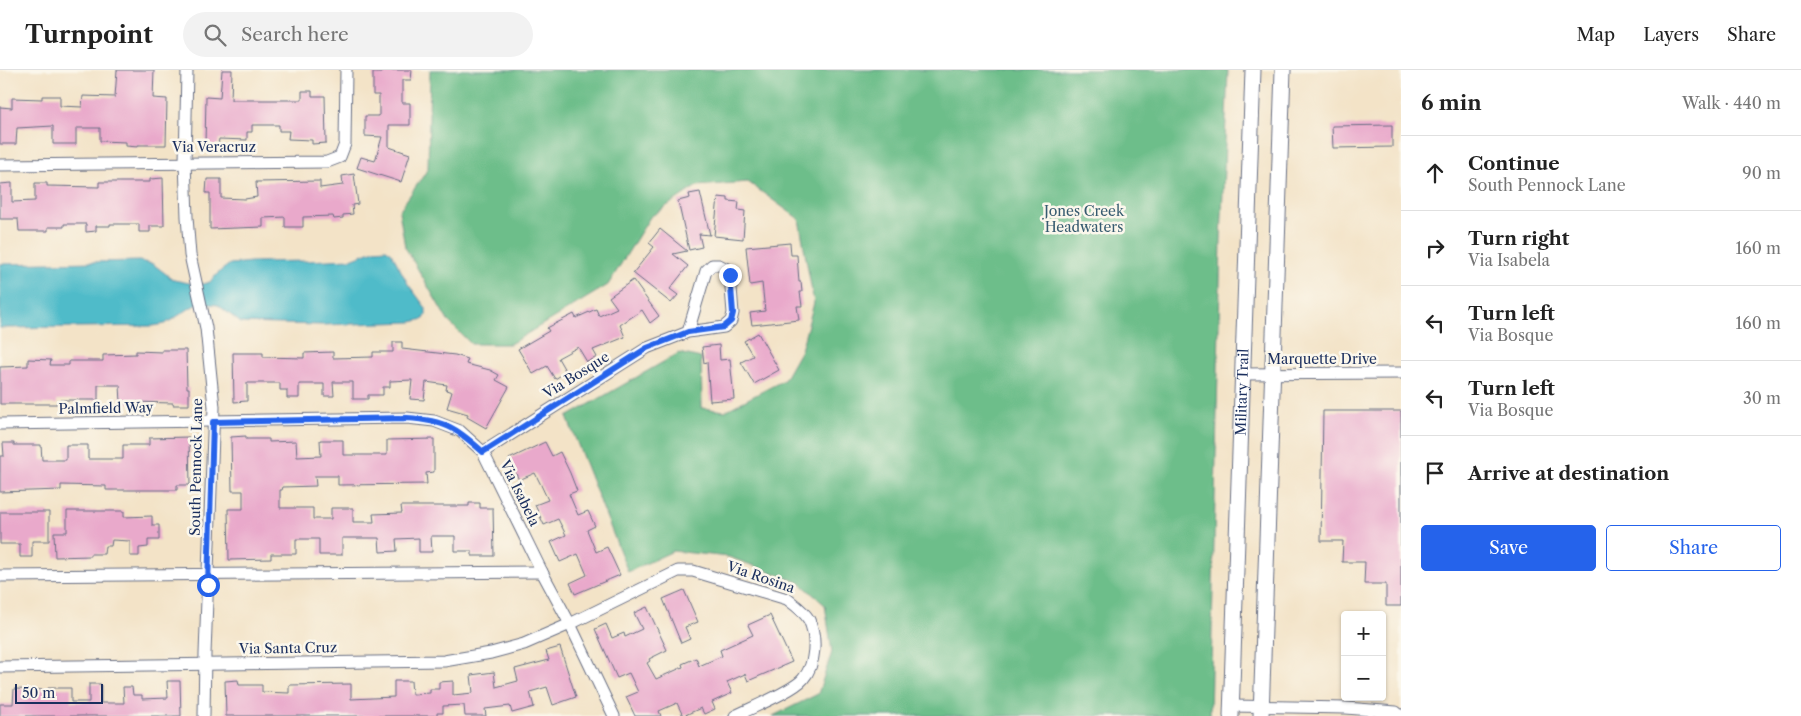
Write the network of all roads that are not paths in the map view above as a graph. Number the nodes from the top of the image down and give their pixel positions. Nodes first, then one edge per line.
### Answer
1 (188, 70) edge
2 (346, 70) edge
3 (1253, 70) edge
4 (1283, 70) edge
5 (185, 162) junction
6 (0, 165) edge
7 (688, 332) junction
8 (1401, 373) edge
9 (1243, 374) junction
10 (1273, 374) junction
11 (213, 422) junction
12 (0, 424) edge
13 (483, 452) junction
14 (542, 572) junction
15 (0, 576) edge
16 (209, 576) junction
17 (570, 624) junction
18 (206, 664) junction
19 (0, 668) edge
20 (1231, 711) edge
21 (1261, 711) edge
22 (204, 716) edge
23 (614, 716) edge
24 (735, 716) edge
25 (1401, 716) edge

1 - 5 street, South Pennock Lane
2 - 5 street, Via Veracruz
3 - 9 main road, Military Trail
4 - 10 main road
5 - 6 street, Via Veracruz
5 - 11 street, South Pennock Lane
7 - 7 street, Via Bosque
7 - 13 street, Via Bosque
8 - 10 street, Marquette Drive
9 - 10 street, Marquette Drive
9 - 20 main road, Military Trail
10 - 21 main road
11 - 12 street, Palmfield Way
11 - 13 street, Via Isabela
11 - 16 street, South Pennock Lane
13 - 14 street, Via Isabela
14 - 16 street
14 - 17 street, Via Isabela
15 - 16 street
16 - 18 street, South Pennock Lane
17 - 18 street, Via Santa Cruz
17 - 23 street, Via Isabela
17 - 24 street, Via Rosina
18 - 19 street, Via Santa Cruz
18 - 22 street, South Pennock Lane
20 - 21 street
21 - 25 street

